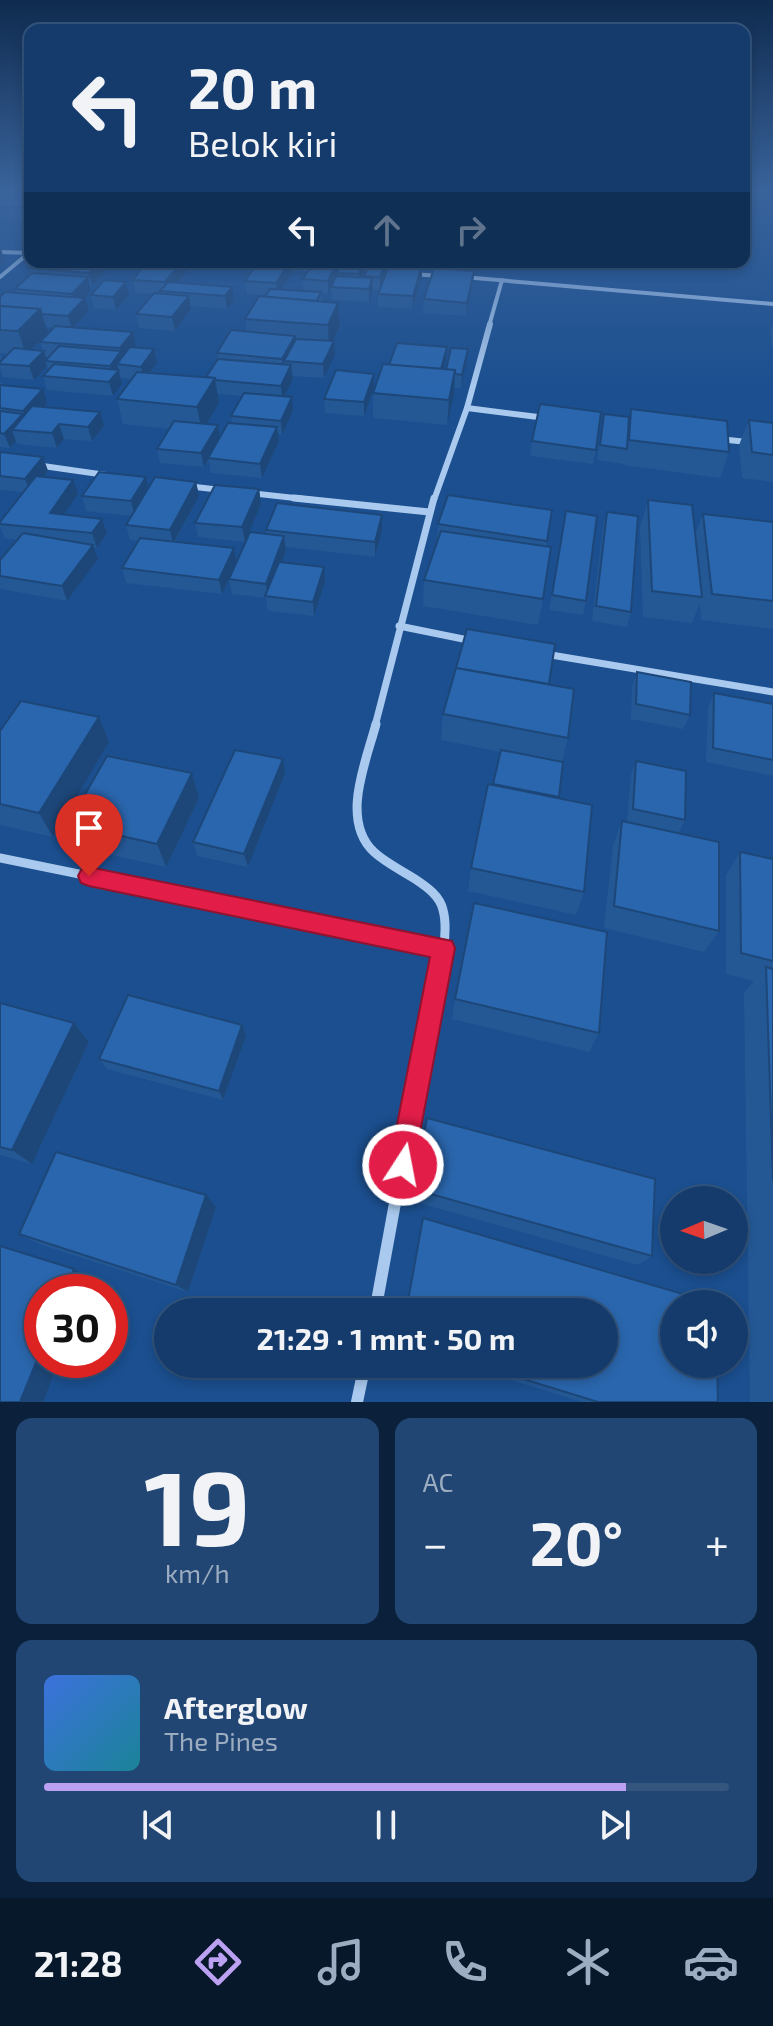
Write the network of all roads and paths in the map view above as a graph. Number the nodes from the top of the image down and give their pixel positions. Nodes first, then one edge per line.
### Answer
1 (24, 257) edge
2 (288, 268) edge
3 (320, 270) edge
4 (409, 274) edge
5 (0, 277) edge
6 (502, 280) junction
7 (773, 304) edge
8 (467, 408) junction
9 (559, 419) edge
10 (712, 438) edge
11 (758, 444) edge
12 (34, 465) edge
13 (110, 476) edge
14 (183, 486) edge
15 (226, 491) edge
16 (239, 492) edge
17 (429, 512) junction
18 (399, 626) junction
19 (486, 643) edge
20 (529, 652) edge
21 (773, 692) edge
22 (0, 858) edge
23 (443, 948) junction
24 (378, 1298) edge
25 (362, 1378) edge
26 (357, 1402) edge

1 - 5 street
2 - 3 street
4 - 6 street
6 - 7 street
6 - 8 street
8 - 9 street
8 - 17 street
10 - 11 street
12 - 13 street
14 - 15 street
16 - 17 street
17 - 18 street
18 - 19 street
18 - 23 street
20 - 21 street
22 - 23 street
23 - 24 street
25 - 26 street

